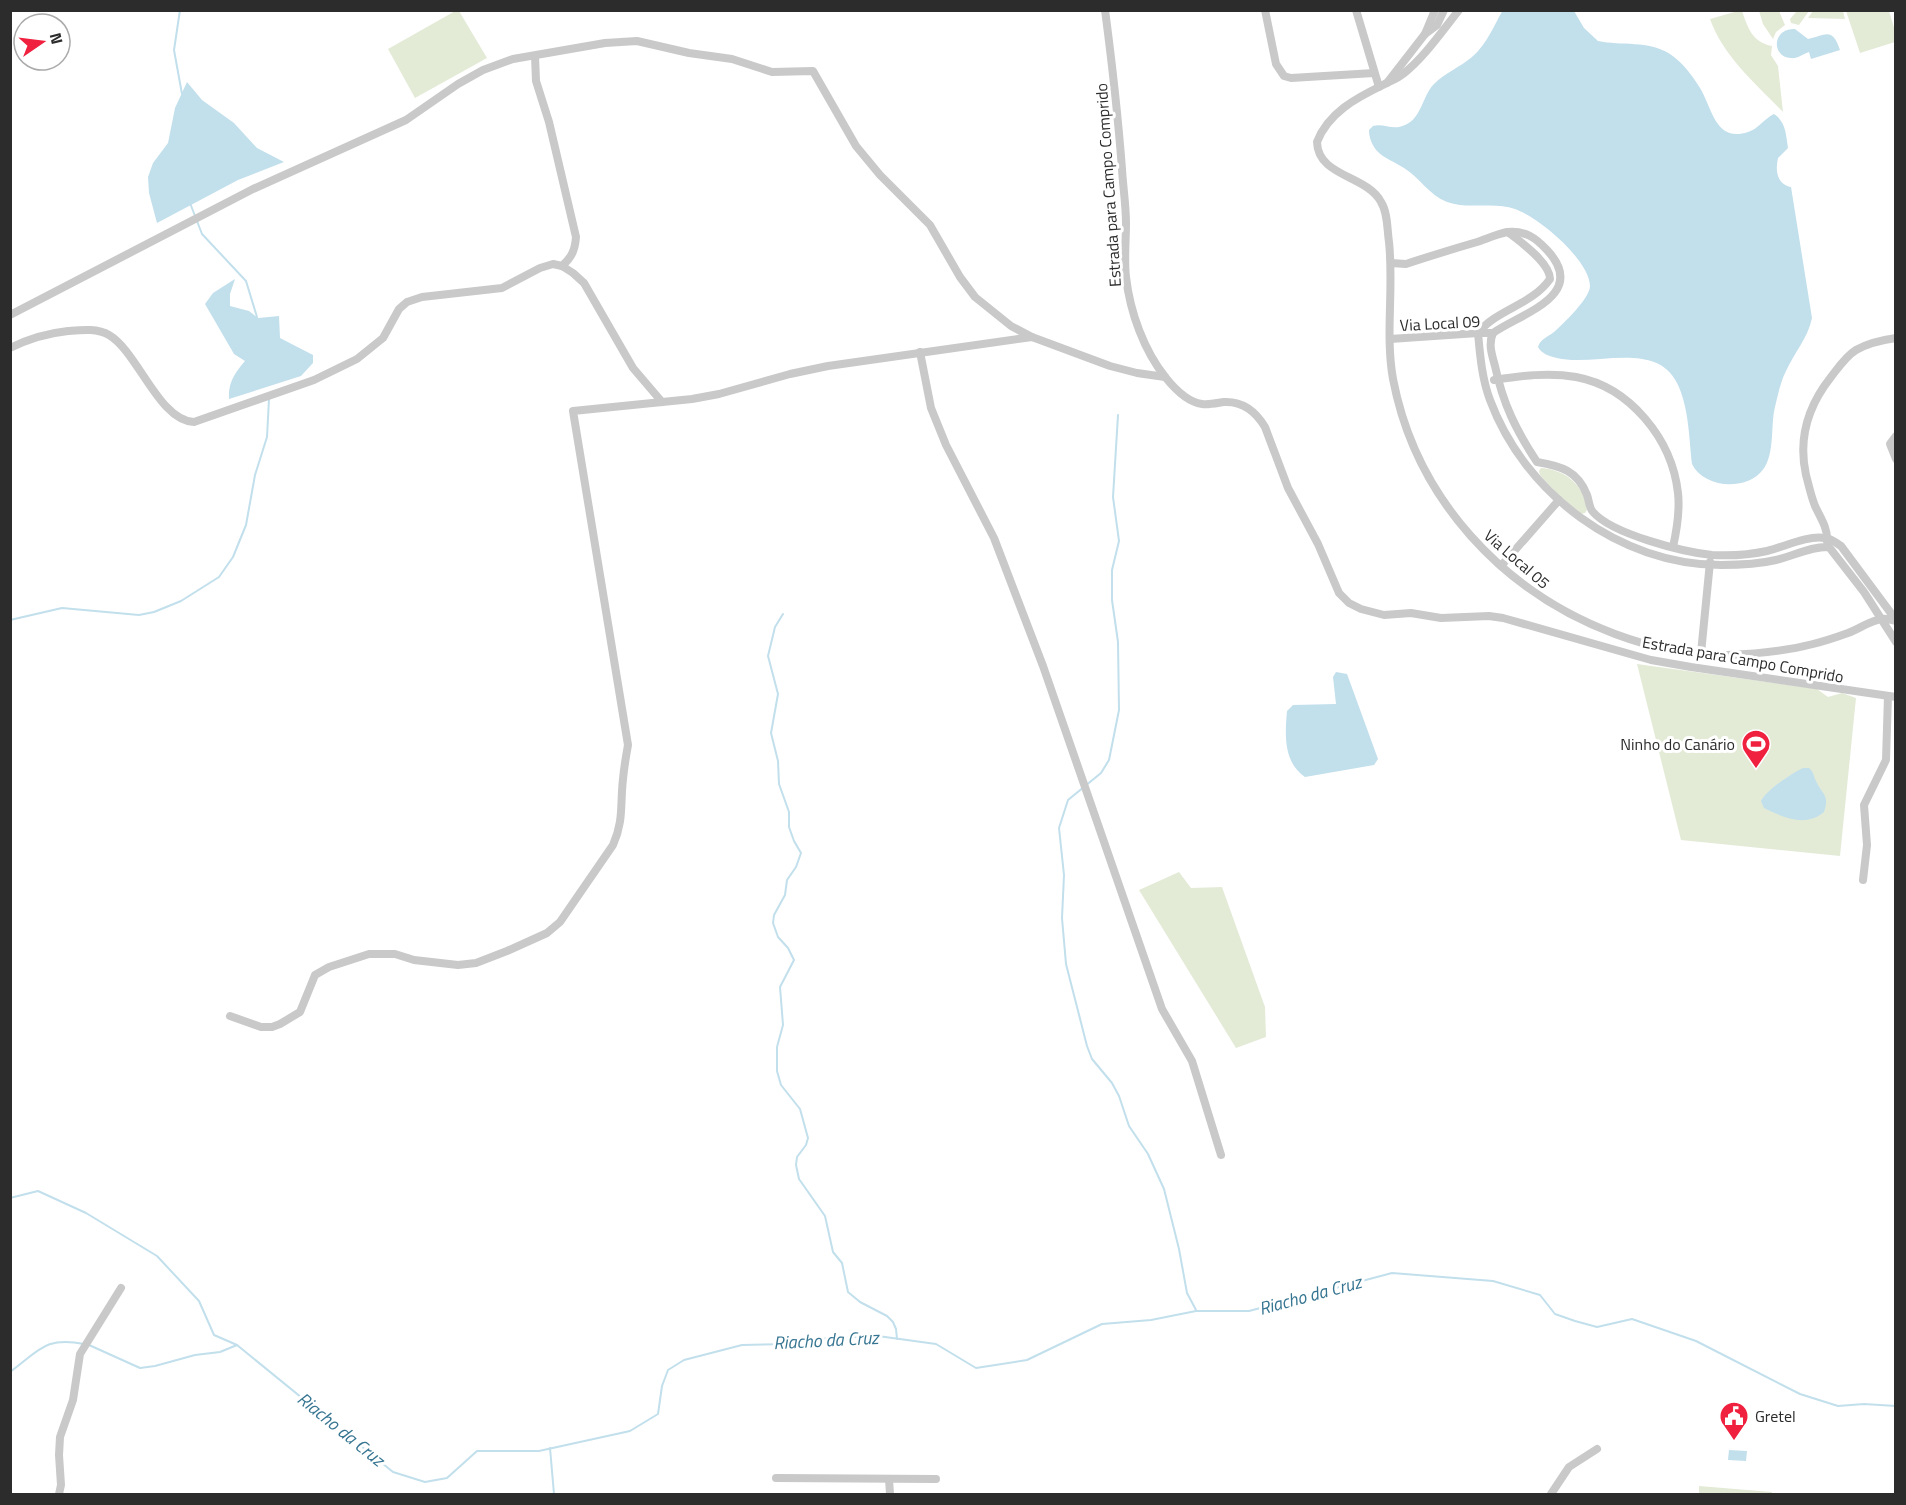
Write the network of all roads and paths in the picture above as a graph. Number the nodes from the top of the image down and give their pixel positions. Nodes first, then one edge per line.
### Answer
1 (1105, 10) edge
2 (1265, 10) edge
3 (1356, 10) edge
4 (1435, 10) edge
5 (1444, 10) edge
6 (1460, 10) edge
7 (1425, 34) junction
8 (535, 56) junction
9 (1374, 73) junction
10 (1383, 85) junction
11 (1508, 232) junction
12 (1391, 263) junction
13 (562, 266) junction
14 (1548, 283) junction
15 (1558, 289) junction
16 (10, 315) edge
17 (1478, 333) junction
18 (1493, 333) junction
19 (1032, 337) junction
20 (1896, 338) edge
21 (1390, 339) junction
22 (10, 348) edge
23 (920, 352) junction
24 (1165, 377) junction
25 (1498, 380) junction
26 (1486, 382) junction
27 (662, 402) junction
28 (1896, 436) edge
29 (1896, 459) edge
30 (1537, 462) junction
31 (1530, 468) junction
32 (1559, 500) junction
33 (1592, 511) junction
34 (1585, 521) junction
35 (1827, 542) junction
36 (1673, 547) junction
37 (1712, 555) junction
38 (1710, 565) junction
39 (1501, 566) junction
40 (1881, 618) junction
41 (1896, 620) edge
42 (1896, 642) edge
43 (1701, 653) junction
44 (1892, 697) edge
45 (1863, 880) dead end
46 (230, 1016) dead end
47 (1221, 1155) dead end
48 (121, 1288) dead end
49 (1596, 1449) dead end
50 (776, 1478) dead end
51 (889, 1479) junction
52 (936, 1479) dead end
53 (59, 1494) edge
54 (890, 1494) edge
55 (1551, 1494) edge

1 - 24 street, Estrada para Campo Comprido
2 - 9 street
3 - 9 street
4 - 7 street
5 - 7 street
6 - 10 street
7 - 10 street
8 - 13 street
8 - 16 street
8 - 19 street
9 - 10 street
10 - 12 street, Via Local 05
11 - 12 street
11 - 14 street
11 - 15 street
12 - 21 street, Via Local 05
13 - 22 street
13 - 27 street
14 - 15 street
14 - 17 street
15 - 18 street
17 - 18 street, Via Local 09
17 - 21 street, Via Local 09
17 - 26 street
18 - 25 street
19 - 23 street
19 - 24 street
20 - 35 street
21 - 39 street, Via Local 05
23 - 27 street
23 - 47 street
24 - 44 street, Estrada para Campo Comprido
25 - 26 street
25 - 30 street
25 - 36 street
26 - 31 street
27 - 46 street
28 - 29 street
30 - 31 street
30 - 33 street
31 - 32 street
32 - 34 street
32 - 39 street
33 - 34 street
33 - 36 street
34 - 38 street
35 - 37 street
35 - 38 street
35 - 40 street
35 - 41 street
36 - 37 street
37 - 38 street
38 - 43 street
39 - 43 street, Via Local 05
40 - 41 street
40 - 42 street
40 - 43 street, Via Local 05
44 - 45 street
48 - 53 street
49 - 55 street
50 - 51 street
51 - 52 street
51 - 54 street

